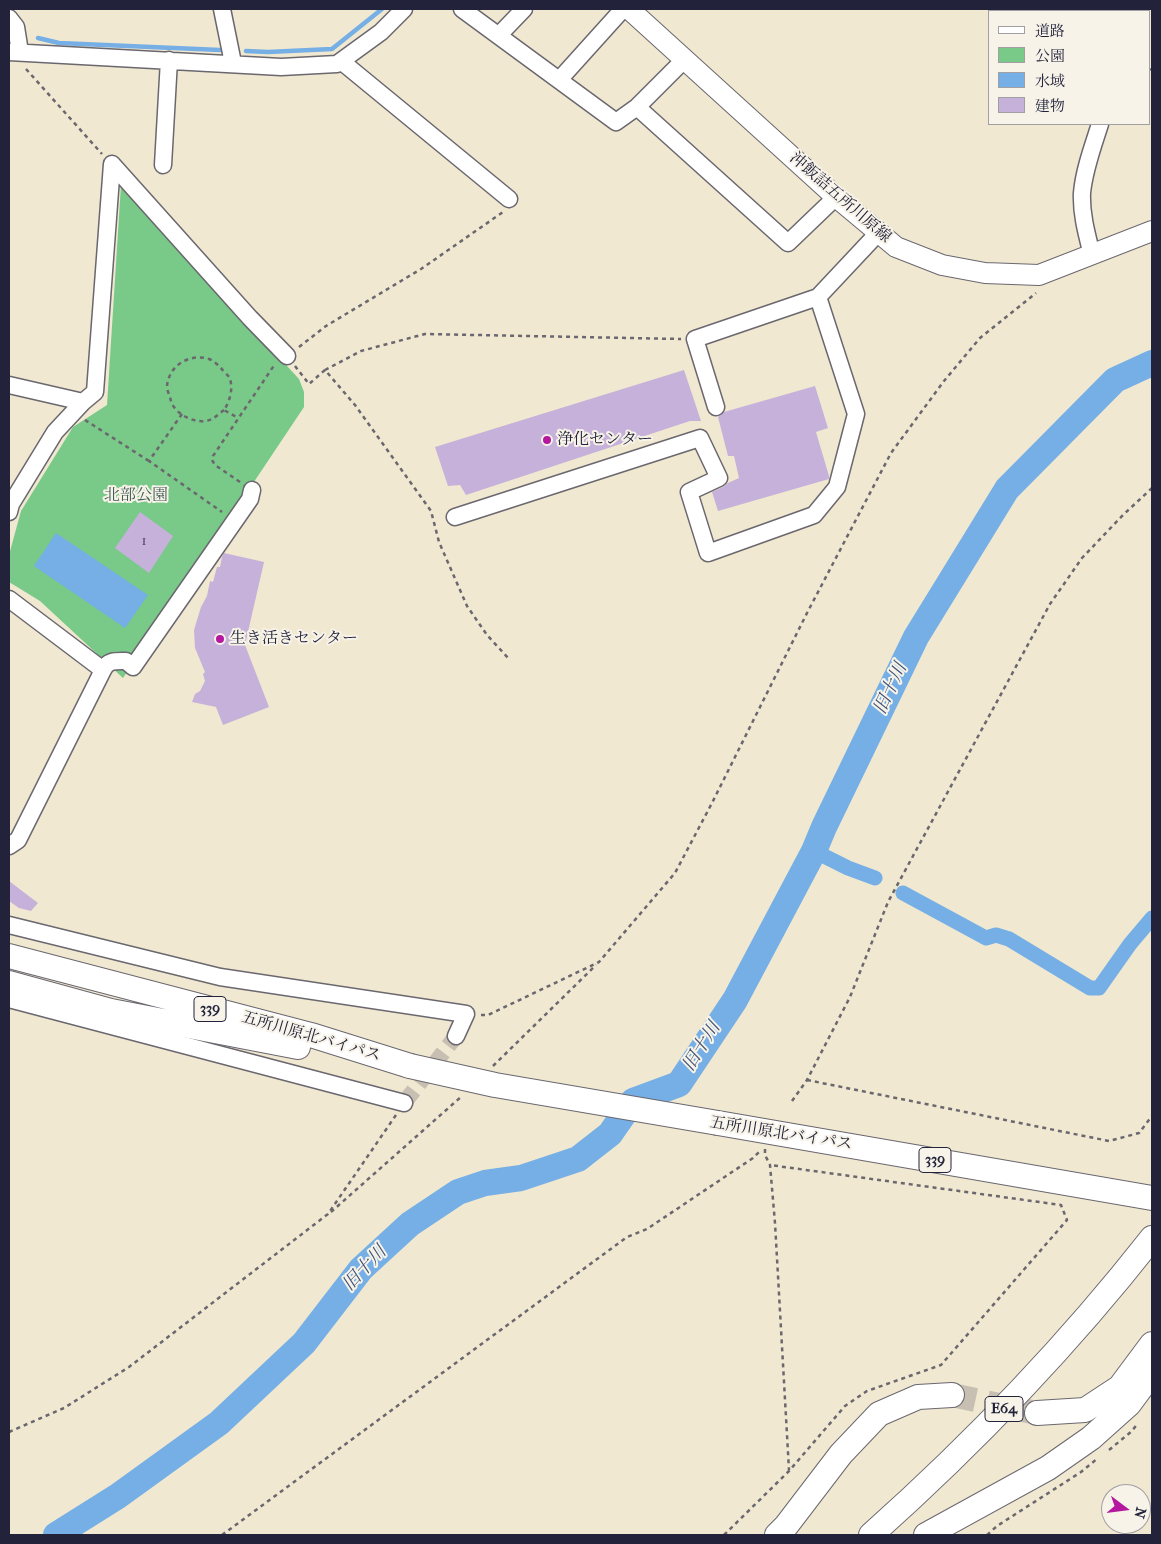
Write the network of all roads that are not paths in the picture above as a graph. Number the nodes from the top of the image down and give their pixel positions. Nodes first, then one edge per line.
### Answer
1 (222, 9) edge
2 (404, 9) edge
3 (462, 9) edge
4 (524, 9) edge
5 (623, 9) edge
6 (630, 9) edge
7 (9, 18) edge
8 (499, 35) junction
9 (15, 52) edge
10 (685, 59) junction
11 (169, 60) junction
12 (341, 62) junction
13 (233, 63) junction
14 (560, 80) junction
15 (637, 107) junction
16 (1100, 125) edge
17 (163, 165) dead end
18 (836, 198) junction
19 (509, 199) road end
20 (1152, 231) edge
21 (879, 232) junction
22 (1092, 255) junction
23 (818, 298) junction
24 (286, 355) road end
25 (9, 385) edge
26 (716, 407) dead end
27 (78, 408) junction
28 (252, 490) road end
29 (9, 512) edge
30 (455, 517) dead end
31 (9, 599) edge
32 (103, 670) junction
33 (9, 846) edge
34 (9, 925) edge
35 (9, 956) edge
36 (9, 983) edge
37 (9, 999) edge
38 (456, 1036) tunnel mouth
39 (410, 1066) junction
40 (404, 1103) road end
41 (1152, 1198) edge
42 (1152, 1238) edge
43 (1152, 1344) edge
44 (1152, 1373) edge
45 (952, 1395) tunnel mouth
46 (1037, 1413) tunnel mouth
47 (777, 1535) edge
48 (871, 1535) edge
49 (926, 1535) edge

1 - 13 street
2 - 12 street
3 - 8 street
4 - 8 street
5 - 14 street
6 - 10 main road, 沖飯詰五所川原線
7 - 9 street
8 - 14 street
9 - 11 street
10 - 15 street
10 - 18 main road, 沖飯詰五所川原線
11 - 13 street
11 - 17 street
12 - 13 street
12 - 19 street
14 - 15 street
15 - 18 street
16 - 22 street
18 - 21 main road, 沖飯詰五所川原線
20 - 22 main road, 沖飯詰五所川原線
21 - 22 main road, 沖飯詰五所川原線
21 - 23 street
23 - 26 street
23 - 30 street
24 - 27 street
25 - 27 street
27 - 29 street
28 - 32 street
31 - 32 street
32 - 33 street
34 - 38 street
35 - 39 highway, 五所川原北バイパス / 339
36 - 39 highway, 五所川原北バイパス / 339
37 - 40 street
39 - 41 highway, 五所川原北バイパス / 339, bridge
42 - 48 highway, E64
43 - 46 highway
44 - 49 highway
45 - 47 highway

